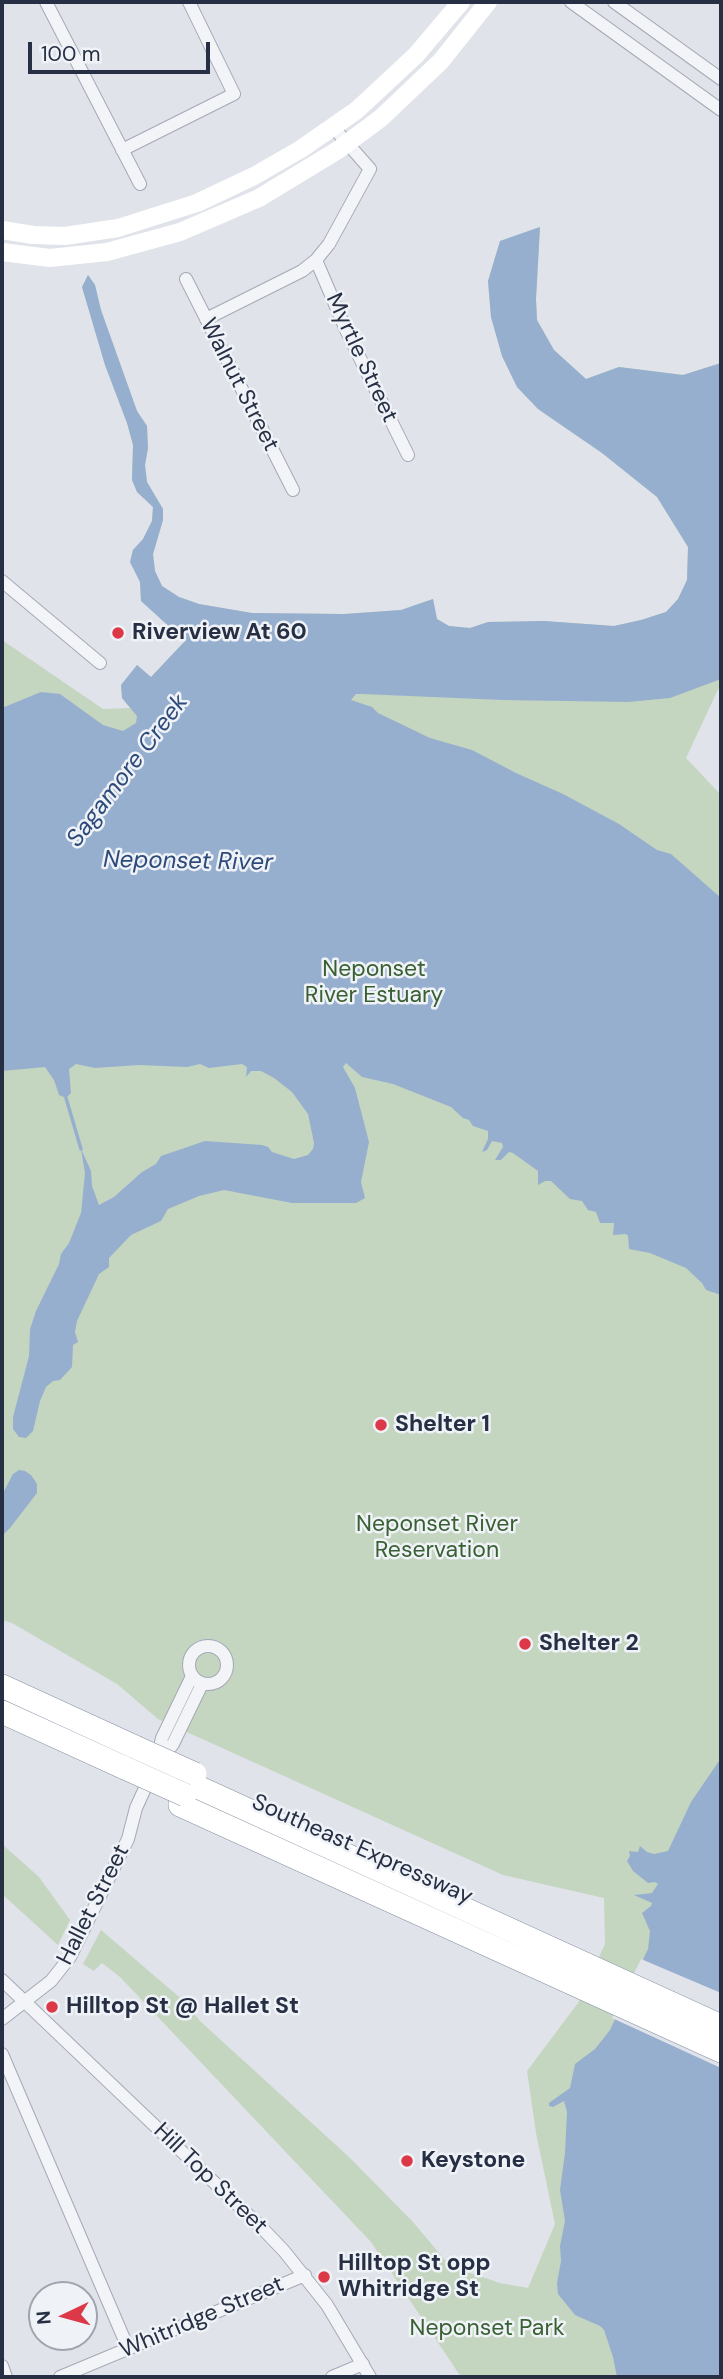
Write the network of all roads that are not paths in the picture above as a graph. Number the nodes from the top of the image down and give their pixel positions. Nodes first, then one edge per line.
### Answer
1 (46, 2) edge
2 (189, 2) edge
3 (461, 2) edge
4 (488, 2) edge
5 (572, 2) edge
6 (614, 2) edge
7 (721, 79) edge
8 (721, 110) edge
9 (333, 127) junction
10 (348, 143) junction
11 (122, 150) junction
12 (140, 184) dead end
13 (2, 230) edge
14 (2, 252) edge
15 (316, 260) junction
16 (186, 279) dead end
17 (206, 319) junction
18 (408, 455) dead end
19 (293, 490) dead end
20 (2, 581) edge
21 (100, 663) dead end
22 (197, 1680) dead end
23 (2, 1686) edge
24 (2, 1698) edge
25 (2, 1712) edge
26 (2, 1724) edge
27 (128, 1762) junction
28 (188, 1790) junction
29 (591, 1973) junction
30 (2, 1980) edge
31 (24, 2003) junction
32 (721, 2014) edge
33 (2, 2019) edge
34 (721, 2025) edge
35 (721, 2039) edge
36 (721, 2051) edge
37 (2, 2054) edge
38 (305, 2275) junction
39 (128, 2348) junction
40 (363, 2364) junction
41 (2, 2366) edge
42 (6, 2377) edge
43 (60, 2377) edge
44 (332, 2377) edge
45 (370, 2377) edge

1 - 11 street
2 - 11 street
3 - 9 main road
4 - 10 main road
5 - 8 street
6 - 7 street
9 - 10 street
9 - 13 main road
10 - 14 main road
10 - 15 street
11 - 12 street
15 - 17 street
15 - 18 street, Myrtle Street
16 - 17 street, Walnut Street
17 - 19 street, Walnut Street
20 - 21 street
22 - 31 street, Hallet Street
23 - 27 highway, Southeast Expressway
24 - 27 highway
25 - 27 highway
26 - 27 highway, Southeast Expressway
27 - 28 highway, Southeast Expressway, bridge
27 - 28 highway, Southeast Expressway
28 - 29 highway, Southeast Expressway
28 - 29 highway, Southeast Expressway
29 - 32 highway, Southeast Expressway
29 - 34 highway
29 - 35 highway
29 - 36 highway, Southeast Expressway
30 - 31 street
31 - 33 street, Hallet Street
31 - 38 street, Hill Top Street
37 - 39 street
38 - 39 street, Whitridge Street
38 - 40 street, Hill Top Street
39 - 43 street, Whitridge Street
40 - 44 street
40 - 45 street, Hill Top Street
41 - 42 street

